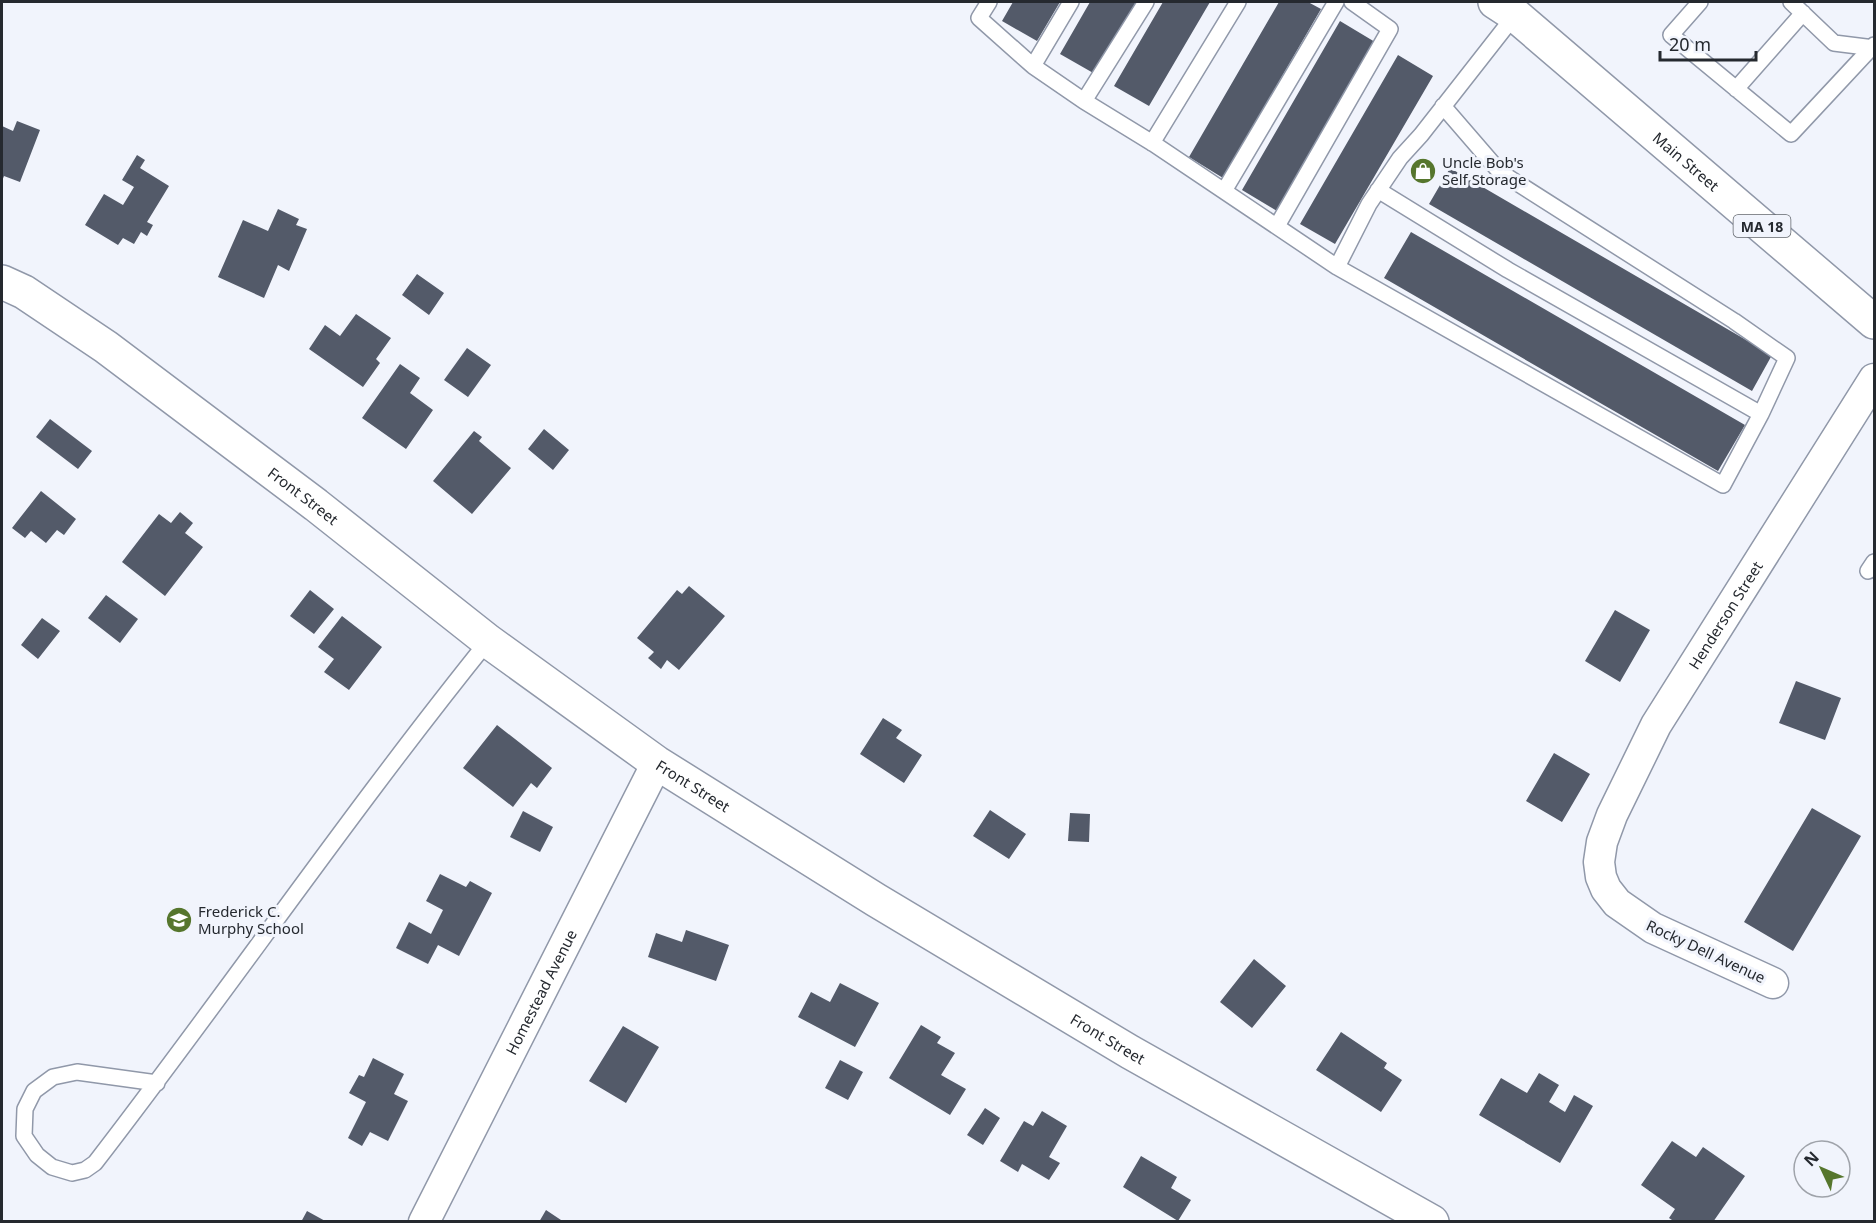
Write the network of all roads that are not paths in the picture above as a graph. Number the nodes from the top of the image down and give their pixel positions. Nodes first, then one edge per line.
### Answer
1 (989, 2) edge
2 (1071, 2) edge
3 (1146, 2) edge
4 (1238, 2) edge
5 (1335, 2) edge
6 (1352, 2) edge
7 (1700, 2) edge
8 (1791, 2) edge
9 (1505, 8) edge
10 (1803, 13) junction
11 (1874, 47) edge
12 (1033, 66) junction
13 (1736, 89) junction
14 (1084, 101) junction
15 (1443, 106) junction
16 (1152, 143) junction
17 (1378, 190) junction
18 (1224, 191) junction
19 (1277, 226) junction
20 (1337, 267) junction
21 (2, 282) edge
22 (1875, 322) edge
23 (1875, 379) edge
24 (1761, 414) junction
25 (488, 641) junction
26 (657, 763) junction
27 (1599, 862) joint
28 (1773, 983) dead end
29 (157, 1083) junction
30 (424, 1221) edge
31 (1432, 1221) edge

1 - 12 lane
2 - 12 lane
3 - 14 lane
4 - 16 lane
5 - 18 lane
6 - 19 lane
7 - 13 lane
8 - 10 lane
9 - 15 lane
9 - 22 street, Main Street / MA 18
10 - 11 lane
10 - 13 lane
11 - 13 lane
12 - 14 lane
14 - 16 lane
15 - 17 lane
15 - 24 lane
16 - 18 lane
17 - 20 lane
17 - 24 lane
18 - 19 lane
19 - 20 lane
20 - 24 lane
21 - 25 street, Front Street
23 - 27 street, Henderson Street
25 - 26 street, Front Street
25 - 29 lane
26 - 30 street, Homestead Avenue
26 - 31 street, Front Street
27 - 28 street, Rocky Dell Avenue
29 - 29 lane

